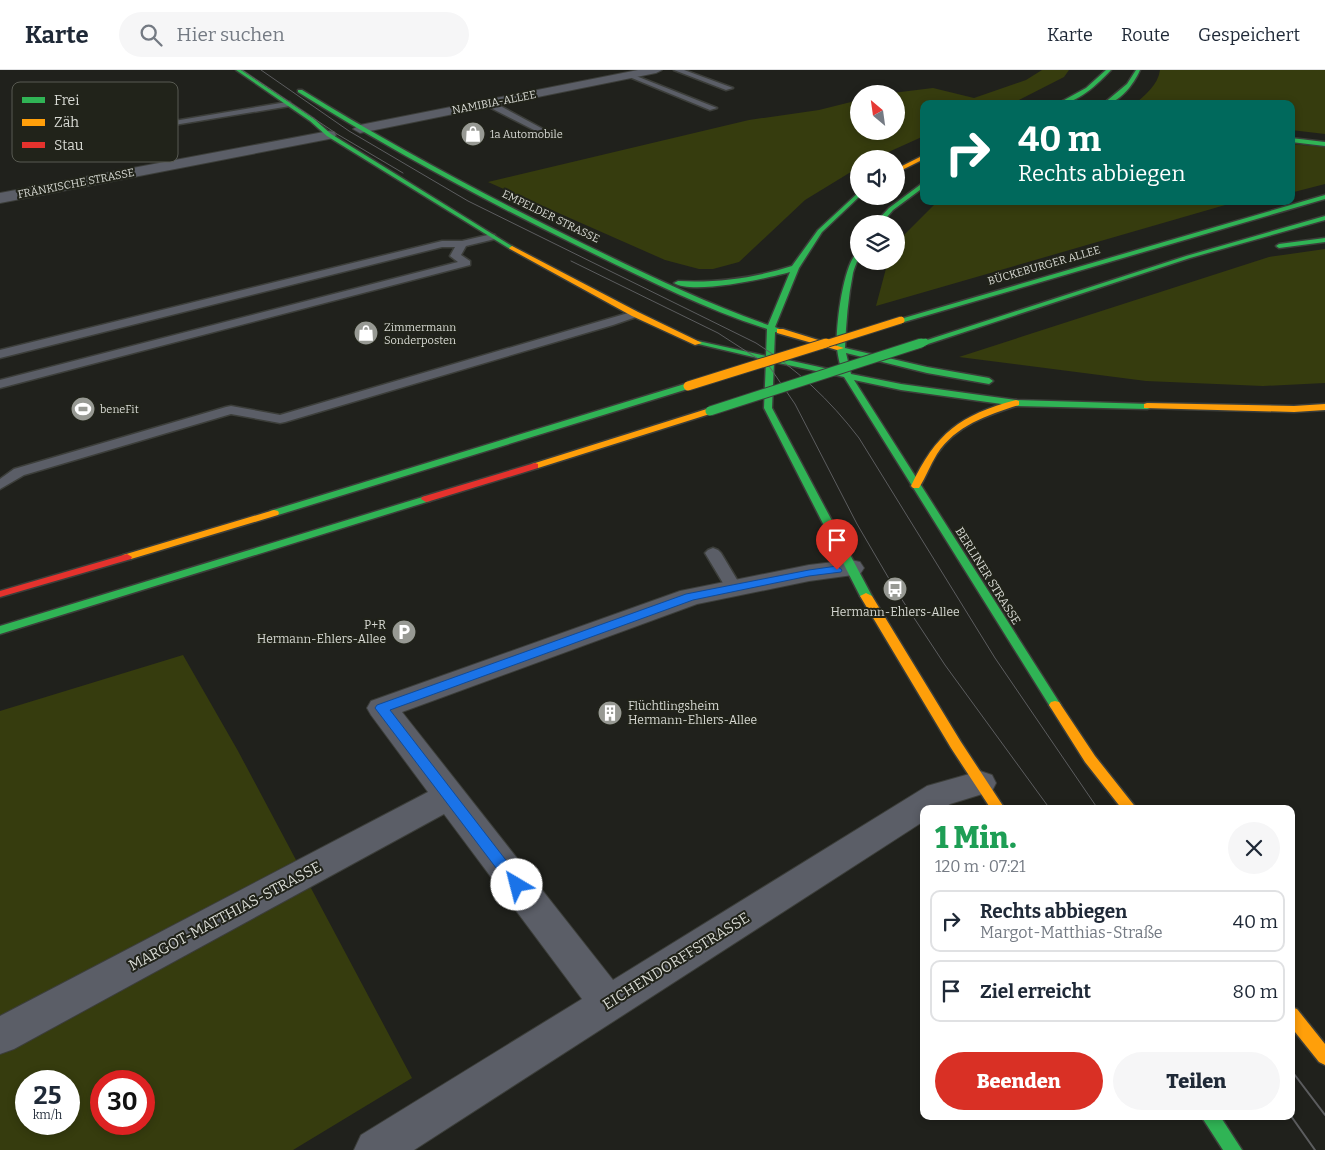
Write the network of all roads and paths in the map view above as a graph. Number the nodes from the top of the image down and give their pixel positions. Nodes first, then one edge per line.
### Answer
1 (238, 70) edge
2 (605, 70) edge
3 (656, 70) edge
4 (677, 70) edge
5 (1109, 70) edge
6 (1138, 70) edge
7 (625, 76) junction
8 (292, 86) dead end
9 (729, 88) dead end
10 (1067, 100) edge
11 (1111, 100) edge
12 (488, 103) junction
13 (287, 104) junction
14 (713, 108) dead end
15 (178, 122) edge
16 (360, 129) junction
17 (539, 129) dead end
18 (329, 135) junction
19 (1295, 140) edge
20 (1325, 144) edge
21 (920, 159) edge
22 (905, 166) edge
23 (920, 187) edge
24 (1325, 197) edge
25 (0, 198) edge
26 (850, 203) edge
27 (1259, 205) edge
28 (885, 215) edge
29 (1325, 218) edge
30 (492, 237) junction
31 (1172, 240) junction
32 (1325, 240) edge
33 (462, 244) junction
34 (1188, 257) junction
35 (794, 268) junction
36 (850, 270) edge
37 (328, 272) junction
38 (640, 274) junction
39 (354, 291) junction
40 (635, 314) junction
41 (150, 316) junction
42 (771, 328) junction
43 (173, 339) junction
44 (841, 348) junction
45 (0, 354) edge
46 (768, 360) junction
47 (891, 362) junction
48 (847, 376) junction
49 (0, 384) edge
50 (1001, 384) dead end
51 (1047, 392) dead end
52 (767, 400) junction
53 (1016, 403) junction
54 (1147, 406) junction
55 (1325, 407) edge
56 (0, 485) edge
57 (916, 486) junction
58 (713, 553) dead end
59 (851, 568) junction
60 (734, 588) junction
61 (0, 594) edge
62 (0, 630) edge
63 (449, 796) junction
64 (989, 796) edge
65 (923, 805) edge
66 (1127, 805) edge
67 (920, 807) edge
68 (608, 1004) junction
69 (1295, 1019) edge
70 (0, 1036) edge
71 (1325, 1057) edge
72 (1213, 1120) edge
73 (376, 1150) edge
74 (1233, 1150) edge

1 - 13 main road
2 - 7 street
3 - 7 street, NAMIBIA-ALLEE
4 - 9 lane
5 - 10 main road
6 - 11 main road
7 - 12 street, NAMIBIA-ALLEE
7 - 14 lane
8 - 16 main road, EMPELDER STRASSE
12 - 16 street, NAMIBIA-ALLEE
12 - 17 lane
13 - 15 lane
13 - 18 main road
16 - 18 main road
16 - 38 main road, EMPELDER STRASSE
18 - 25 street, FRÄNKISCHE STRASSE
18 - 30 main road
19 - 20 main road
21 - 22 main road
23 - 28 main road
24 - 31 main road, BÜCKEBURGER ALLEE
26 - 35 main road
27 - 31 main road
29 - 34 main road
30 - 33 lane
30 - 40 main road
31 - 61 main road, BÜCKEBURGER ALLEE, bridge
32 - 34 main road
33 - 37 lane
33 - 39 lane
34 - 62 main road, bridge
35 - 38 main road
35 - 42 main road
36 - 44 main road
37 - 39 lane
37 - 41 lane
38 - 42 main road, EMPELDER STRASSE
39 - 43 lane
40 - 46 main road
40 - 56 lane
41 - 43 lane
41 - 45 lane
42 - 44 main road, EMPELDER STRASSE
42 - 46 main road
43 - 49 lane
44 - 47 main road, EMPELDER STRASSE
44 - 48 main road, BERLINER STRASSE
46 - 48 main road
46 - 52 main road
47 - 48 main road
47 - 50 main road, EMPELDER STRASSE
48 - 52 main road
48 - 53 main road
48 - 57 main road, BERLINER STRASSE
51 - 54 main road
52 - 59 main road
53 - 54 main road
53 - 57 main road
54 - 55 main road
57 - 66 main road, BERLINER STRASSE
58 - 60 lane
59 - 60 street
59 - 64 main road
60 - 63 street
63 - 68 street
63 - 70 street, MARGOT-MATTHIAS-STRASSE
64 - 65 street, EICHENDORFFSTRASSE
67 - 68 street, EICHENDORFFSTRASSE
68 - 73 street, EICHENDORFFSTRASSE
69 - 71 main road
72 - 74 main road

